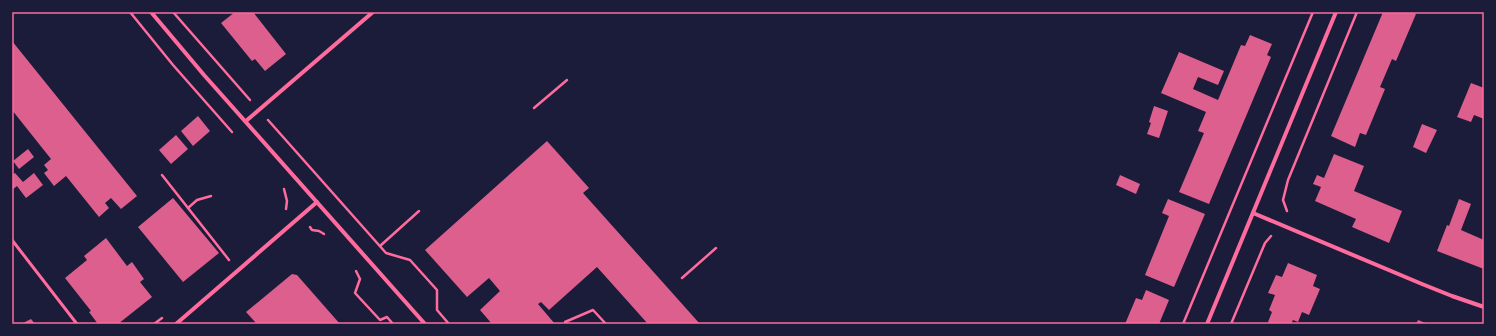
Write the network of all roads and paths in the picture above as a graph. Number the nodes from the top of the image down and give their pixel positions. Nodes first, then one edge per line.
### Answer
1 (151, 12) edge
2 (173, 12) edge
3 (373, 12) edge
4 (1313, 12) edge
5 (1336, 12) edge
6 (1357, 12) edge
7 (567, 80) dead end
8 (534, 108) dead end
9 (259, 110) junction
10 (246, 121) junction
11 (162, 175) dead end
12 (283, 186) dead end
13 (211, 196) dead end
14 (287, 201) junction
15 (317, 202) junction
16 (188, 208) junction
17 (286, 210) dead end
18 (419, 211) dead end
19 (1253, 213) junction
20 (302, 216) junction
21 (1285, 227) junction
22 (326, 236) dead end
23 (12, 240) edge
24 (380, 246) junction
25 (716, 248) dead end
26 (235, 255) dead end
27 (227, 257) dead end
28 (224, 265) dead end
29 (355, 268) dead end
30 (682, 278) dead end
31 (1484, 307) edge
32 (165, 316) dead end
33 (77, 324) edge
34 (154, 324) edge
35 (176, 324) edge
36 (393, 324) edge
37 (425, 324) edge
38 (449, 324) edge
39 (567, 324) edge
40 (606, 324) edge
41 (1184, 324) edge
42 (1207, 324) edge
43 (1231, 324) edge

1 - 10 street
2 - 9 path
3 - 9 street
4 - 41 path
5 - 19 street
6 - 21 path
7 - 8 path
9 - 10 street
9 - 24 path
10 - 15 street
11 - 16 path
12 - 14 path
13 - 16 path
14 - 17 path
14 - 20 path
15 - 20 street
15 - 37 street
16 - 27 path
18 - 24 path
19 - 21 street
19 - 42 street
20 - 22 path
20 - 35 street
21 - 31 street
21 - 43 path
23 - 33 lane
24 - 38 path
25 - 30 path
26 - 28 path
29 - 36 path
32 - 34 path
39 - 40 path

